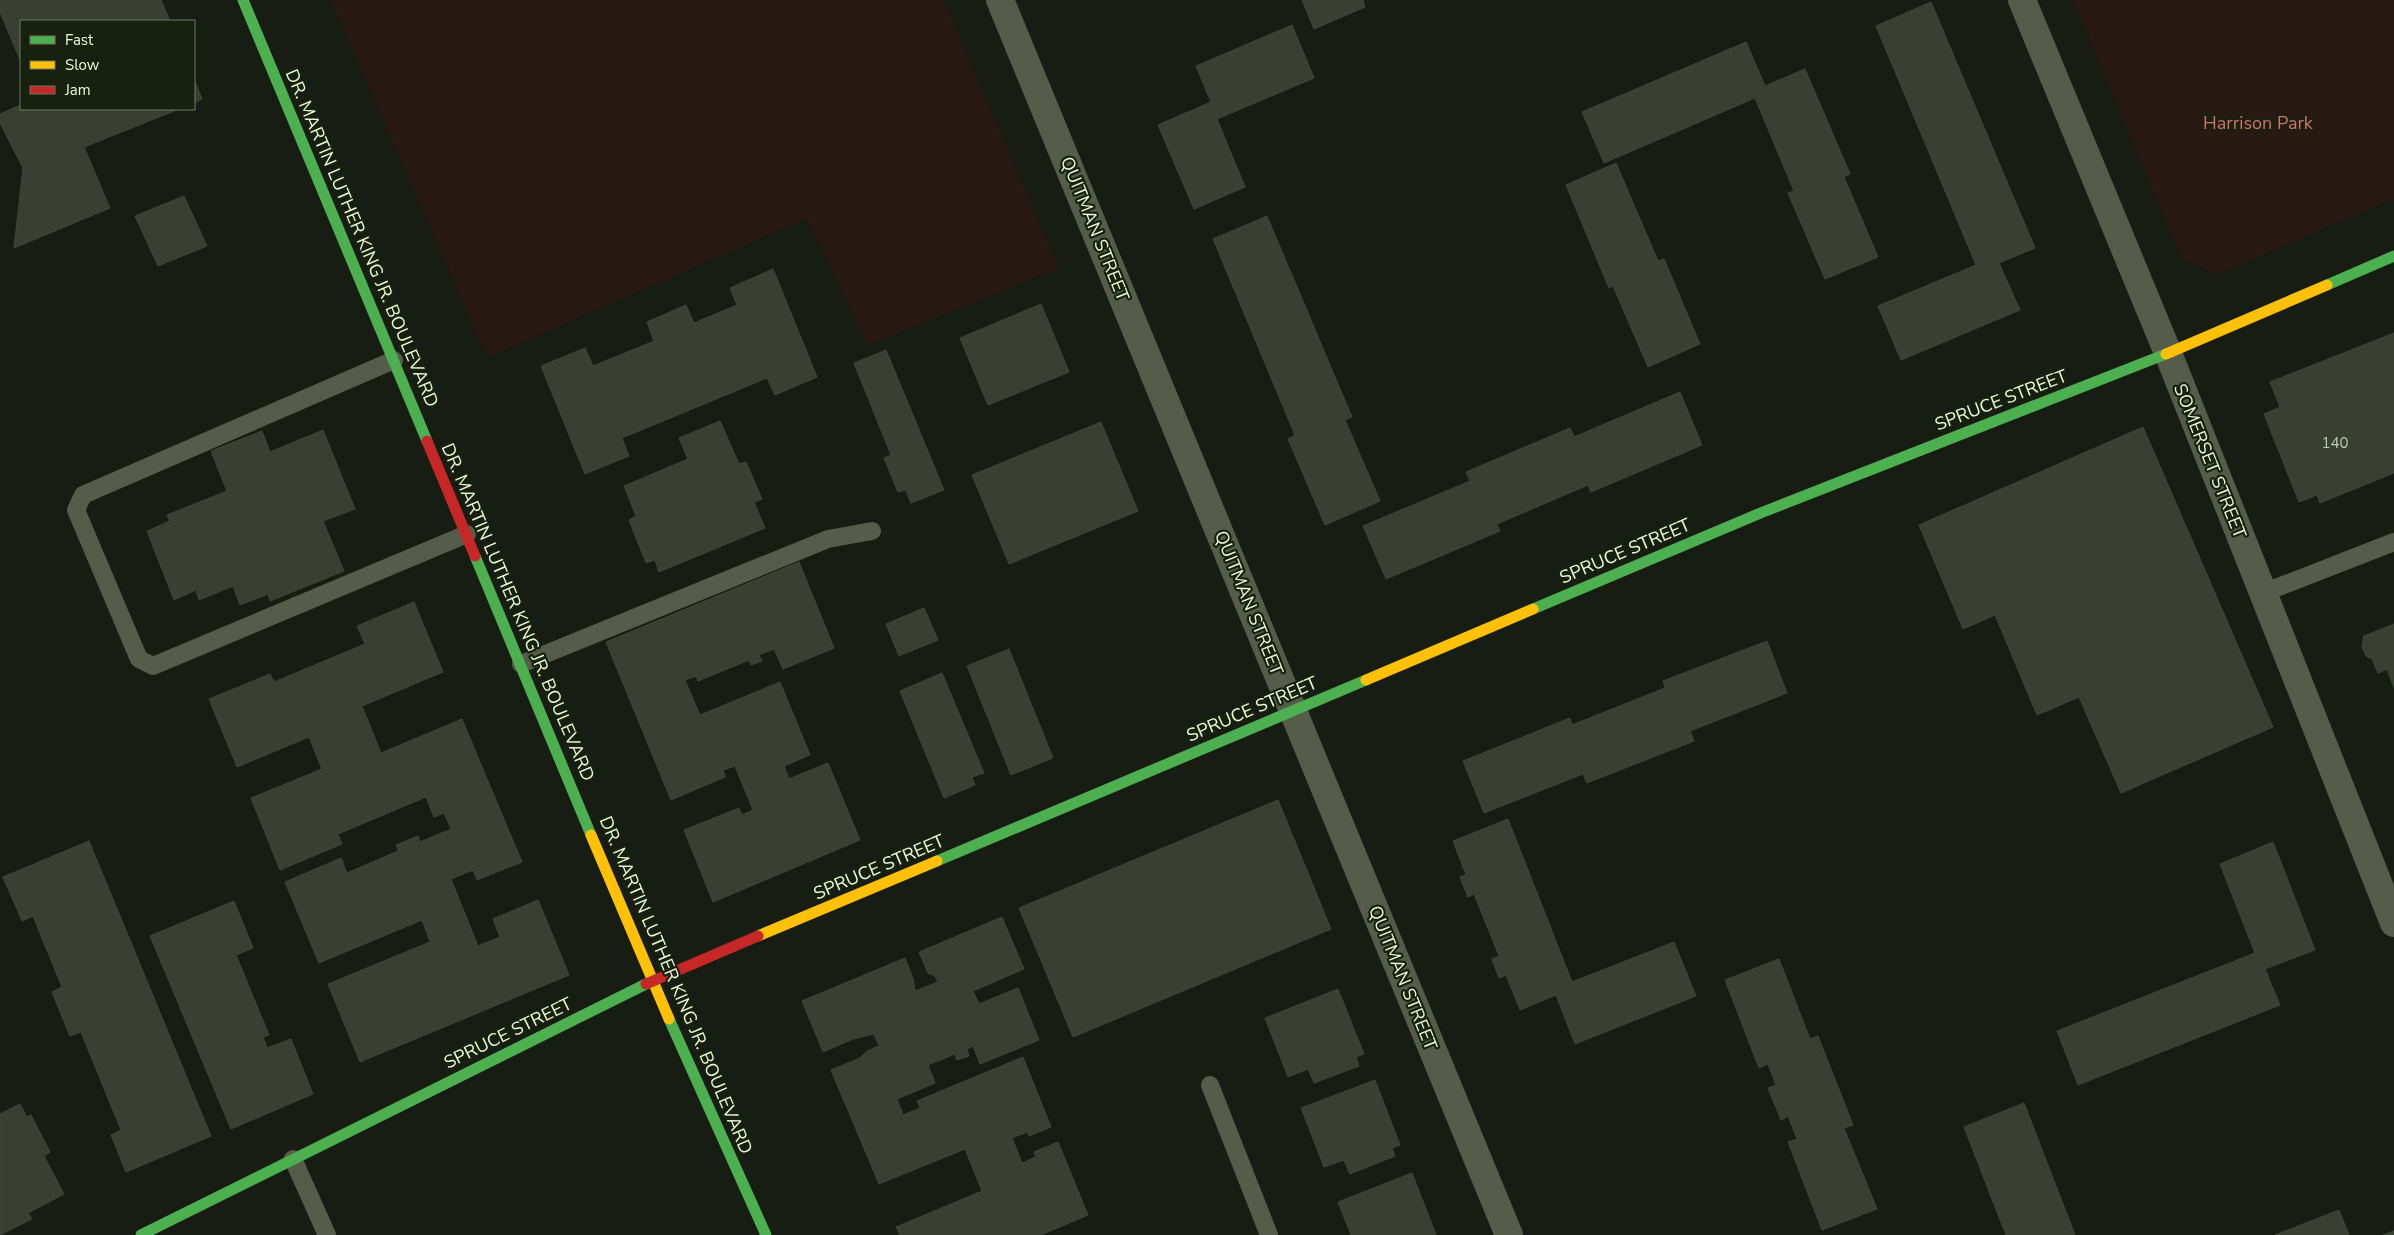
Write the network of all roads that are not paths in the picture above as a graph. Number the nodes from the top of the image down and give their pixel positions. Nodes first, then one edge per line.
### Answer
1 (243, 0) edge
2 (1000, 0) edge
3 (2022, 0) edge
4 (2394, 256) edge
5 (2168, 353) junction
6 (394, 360) junction
7 (872, 531) dead end
8 (467, 534) junction
9 (2394, 542) edge
10 (2263, 593) junction
11 (521, 664) junction
12 (1294, 710) junction
13 (2394, 923) edge
14 (652, 982) junction
15 (1210, 1085) dead end
16 (293, 1159) junction
17 (1262, 1233) edge
18 (141, 1235) edge
19 (327, 1235) edge
20 (766, 1235) edge
21 (1509, 1235) edge

1 - 6 main road, DR. MARTIN LUTHER KING JR. BOULEVARD
2 - 12 street, QUITMAN STREET
3 - 5 street, SOMERSET STREET
4 - 5 main road, SPRUCE STREET
5 - 10 street, SOMERSET STREET
5 - 12 main road, SPRUCE STREET
6 - 8 main road, DR. MARTIN LUTHER KING JR. BOULEVARD
6 - 8 lane
7 - 11 lane
8 - 11 main road, DR. MARTIN LUTHER KING JR. BOULEVARD
9 - 10 lane
10 - 13 street, SOMERSET STREET
11 - 14 main road, DR. MARTIN LUTHER KING JR. BOULEVARD
12 - 14 main road, SPRUCE STREET
12 - 21 street, QUITMAN STREET
14 - 16 main road, SPRUCE STREET
14 - 20 main road, DR. MARTIN LUTHER KING JR. BOULEVARD
15 - 17 lane
16 - 18 main road, SPRUCE STREET
16 - 19 lane

